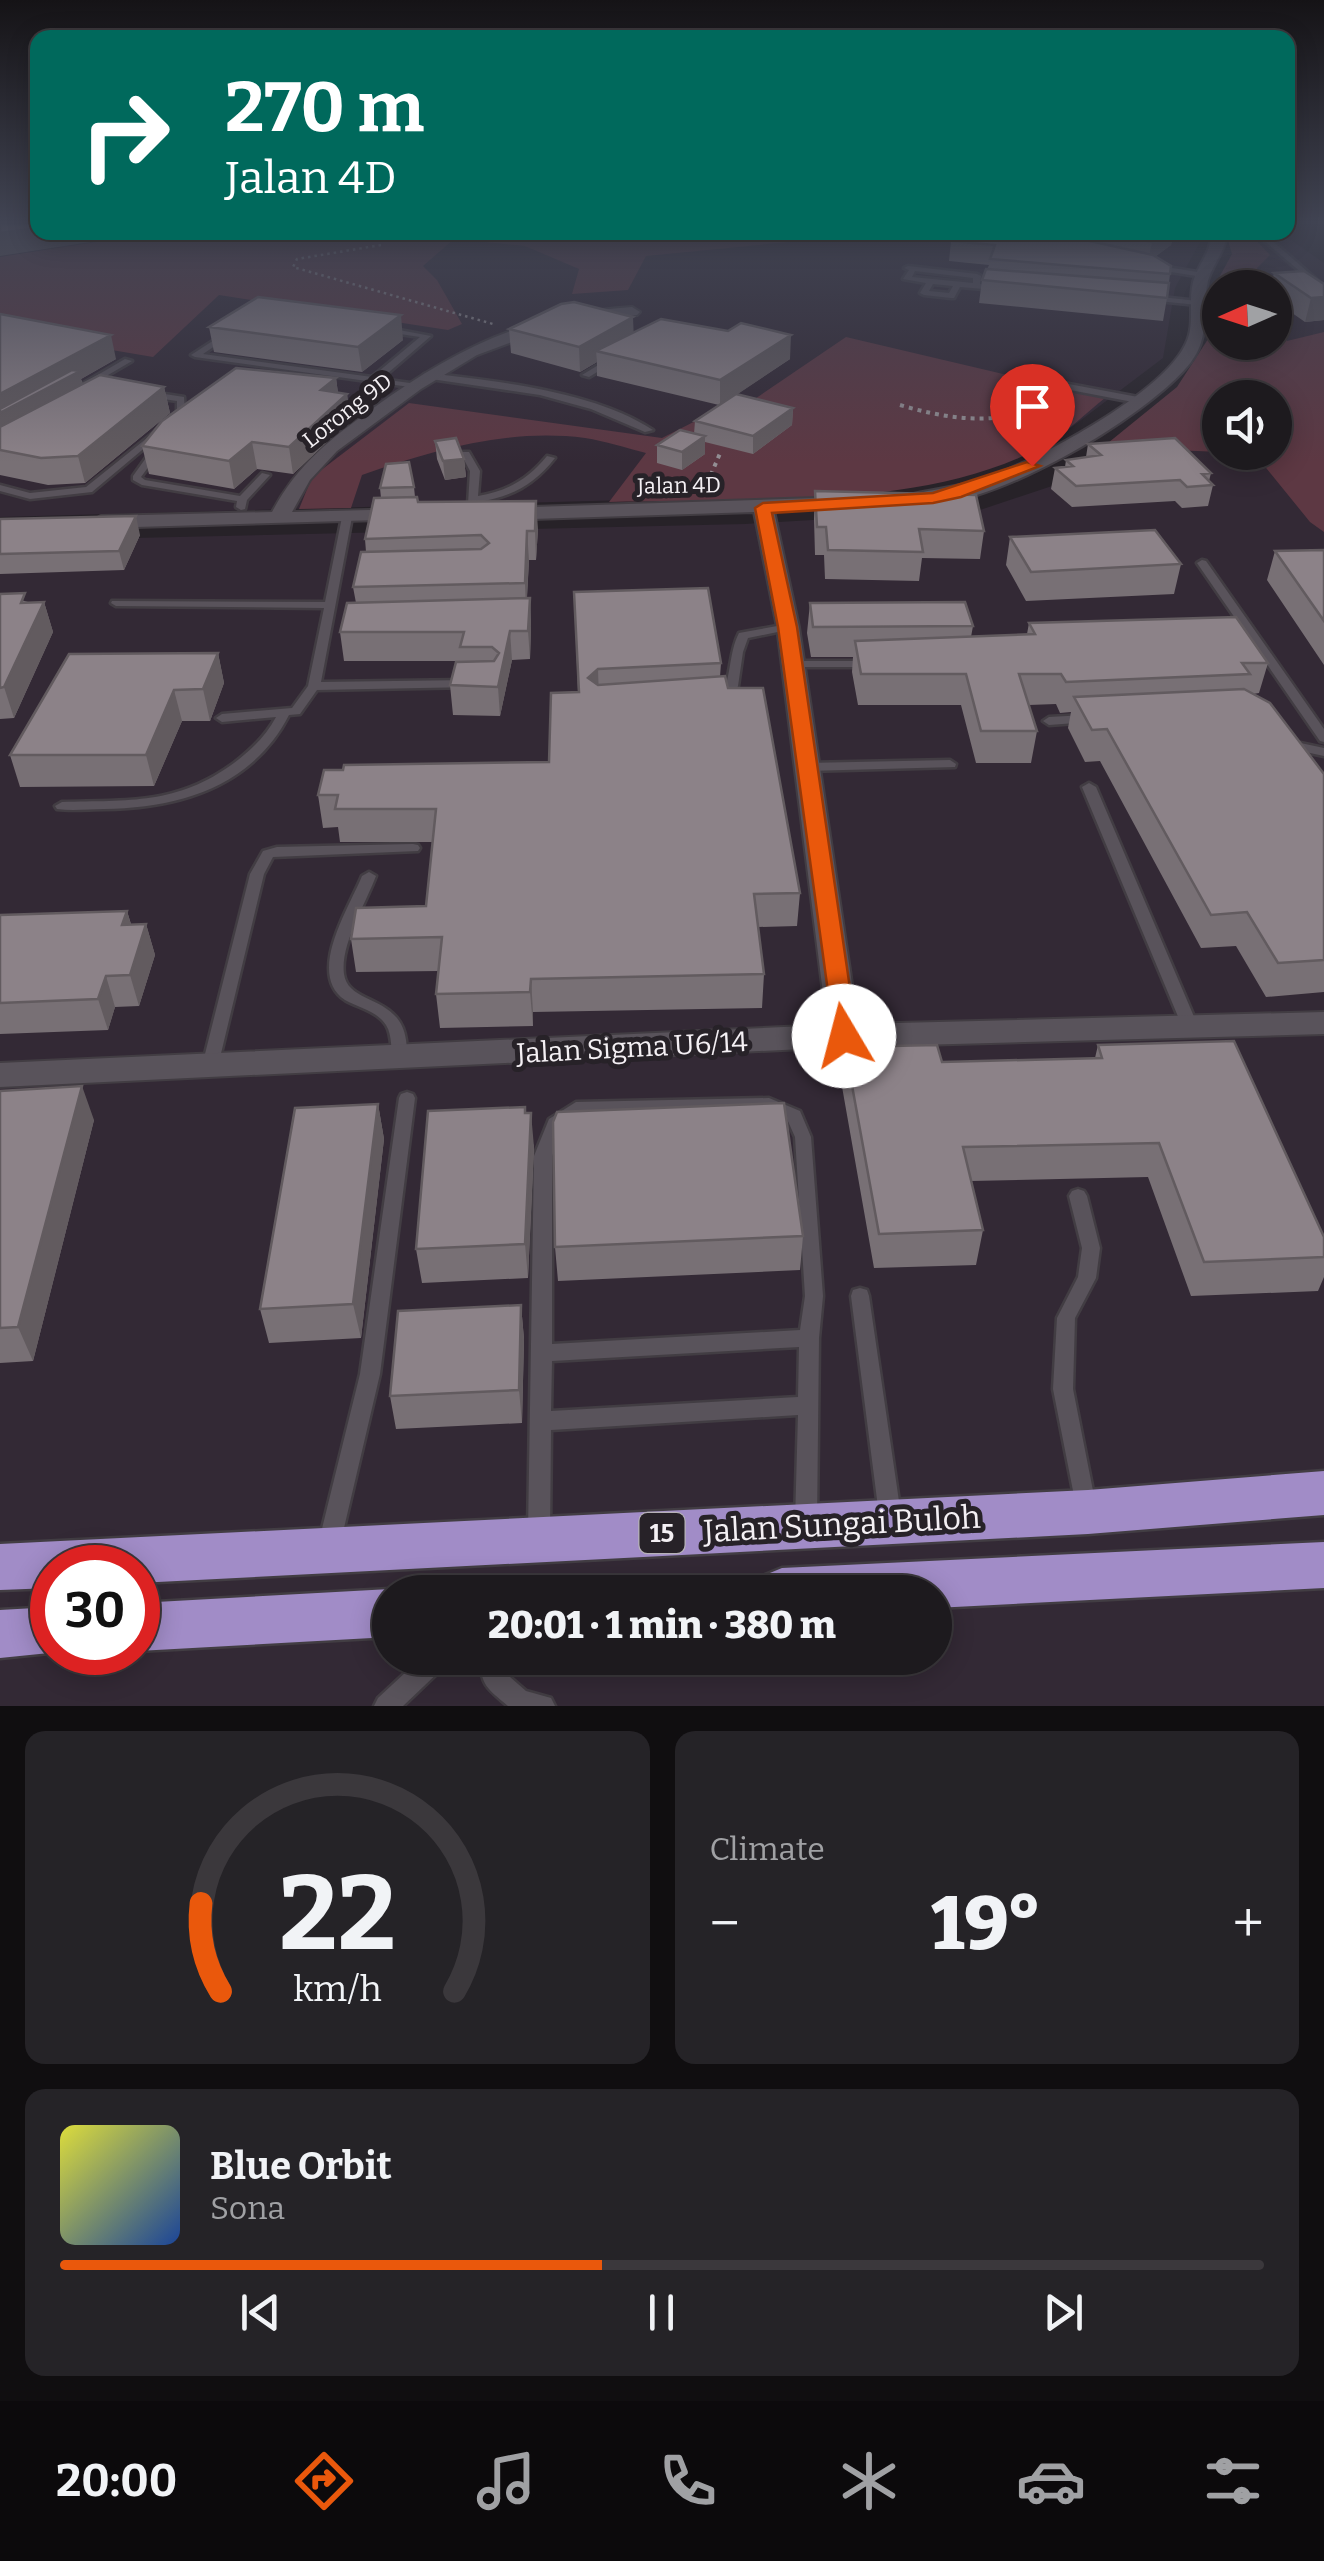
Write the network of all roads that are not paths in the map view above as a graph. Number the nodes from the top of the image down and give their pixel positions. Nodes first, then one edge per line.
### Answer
1 (1186, 303) edge
2 (1198, 304) joint
3 (632, 312) edge
4 (240, 325) edge
5 (368, 327) edge
6 (629, 351) edge
7 (128, 361) dead end
8 (586, 375) dead end
9 (375, 380) junction
10 (1090, 380) dead end
11 (421, 381) junction
12 (1042, 382) road end
13 (80, 388) edge
14 (1098, 390) junction
15 (147, 394) edge
16 (1138, 400) junction
17 (188, 423) edge
18 (648, 430) dead end
19 (466, 454) edge
20 (550, 458) dead end
21 (265, 474) dead end
22 (0, 488) edge
23 (763, 508) junction
24 (240, 509) junction
25 (457, 511) junction
26 (280, 516) junction
27 (348, 516) junction
28 (84, 523) edge
29 (1202, 563) dead end
30 (354, 574) edge
31 (336, 575) junction
32 (116, 603) dead end
33 (330, 606) junction
34 (345, 624) edge
35 (326, 625) junction
36 (788, 627) junction
37 (1234, 640) edge
38 (1253, 640) junction
39 (889, 664) edge
40 (793, 665) junction
41 (492, 684) edge
42 (314, 686) junction
43 (704, 703) edge
44 (282, 715) junction
45 (222, 718) dead end
46 (1103, 718) edge
47 (1049, 721) dead end
48 (1324, 738) edge
49 (1281, 740) edge
50 (1324, 752) edge
51 (950, 764) dead end
52 (807, 767) junction
53 (1089, 787) dead end
54 (62, 806) dead end
55 (413, 848) dead end
56 (369, 876) dead end
57 (1324, 1023) edge
58 (1190, 1026) junction
59 (844, 1036) junction
60 (400, 1059) junction
61 (210, 1066) junction
62 (0, 1075) edge
63 (407, 1098) dead end
64 (1078, 1196) dead end
65 (860, 1296) dead end
66 (810, 1338) junction
67 (542, 1353) junction
68 (808, 1404) junction
69 (543, 1421) junction
70 (1324, 1494) edge
71 (1088, 1512) junction
72 (890, 1521) junction
73 (806, 1525) junction
74 (539, 1539) junction
75 (328, 1551) junction
76 (1324, 1565) edge
77 (0, 1567) edge
78 (952, 1584) edge
79 (372, 1614) edge
80 (160, 1626) edge
81 (30, 1632) edge
82 (0, 1634) edge
83 (418, 1675) edge
84 (492, 1675) edge
85 (386, 1706) edge
86 (543, 1706) edge

1 - 2 lane
2 - 16 street, Jalan 4D
3 - 11 street, Lorong 9D
4 - 9 lane
5 - 9 lane
6 - 8 lane
7 - 13 lane
9 - 11 lane
10 - 14 lane
11 - 18 lane
11 - 26 street, Lorong 9D
12 - 14 lane
14 - 16 lane
15 - 22 lane
16 - 23 street, Jalan 4D
17 - 24 lane
19 - 25 lane
20 - 25 lane
21 - 24 lane
23 - 25 street, Jalan 4D
23 - 36 street
24 - 26 street, Jalan 4D
24 - 28 street, Jalan 4D
25 - 27 street, Jalan 4D
26 - 27 street, Jalan 4D
27 - 31 lane
29 - 38 lane
30 - 31 lane
31 - 33 lane
32 - 33 lane
33 - 35 lane
34 - 35 lane
35 - 42 lane
36 - 40 street
36 - 43 lane
37 - 38 lane
38 - 48 lane
39 - 40 lane
40 - 52 street
41 - 42 lane
42 - 44 lane
44 - 45 lane
44 - 54 lane
46 - 47 lane
49 - 50 lane
51 - 52 lane
52 - 59 street
53 - 58 lane
55 - 61 lane
56 - 60 lane
57 - 58 street, Jalan Sigma U6/14
58 - 59 street, Jalan Sigma U6/14
59 - 60 street, Jalan Sigma U6/14
60 - 61 street, Jalan Sigma U6/14
61 - 62 street, Jalan Sigma U6/14
63 - 75 lane
64 - 71 lane
65 - 72 lane
66 - 67 lane
66 - 67 lane
66 - 68 lane
67 - 69 lane
68 - 69 lane
68 - 73 lane
69 - 74 lane
70 - 71 highway, Jalan Sungai Buloh / 15
71 - 72 highway, Jalan Sungai Buloh / 15
72 - 73 highway, Jalan Sungai Buloh / 15
73 - 74 highway, Jalan Sungai Buloh / 15
74 - 75 highway, Jalan Sungai Buloh / 15
75 - 77 highway, Jalan Sungai Buloh / 15
76 - 78 highway
79 - 80 highway
81 - 82 highway
83 - 85 lane
84 - 86 lane

